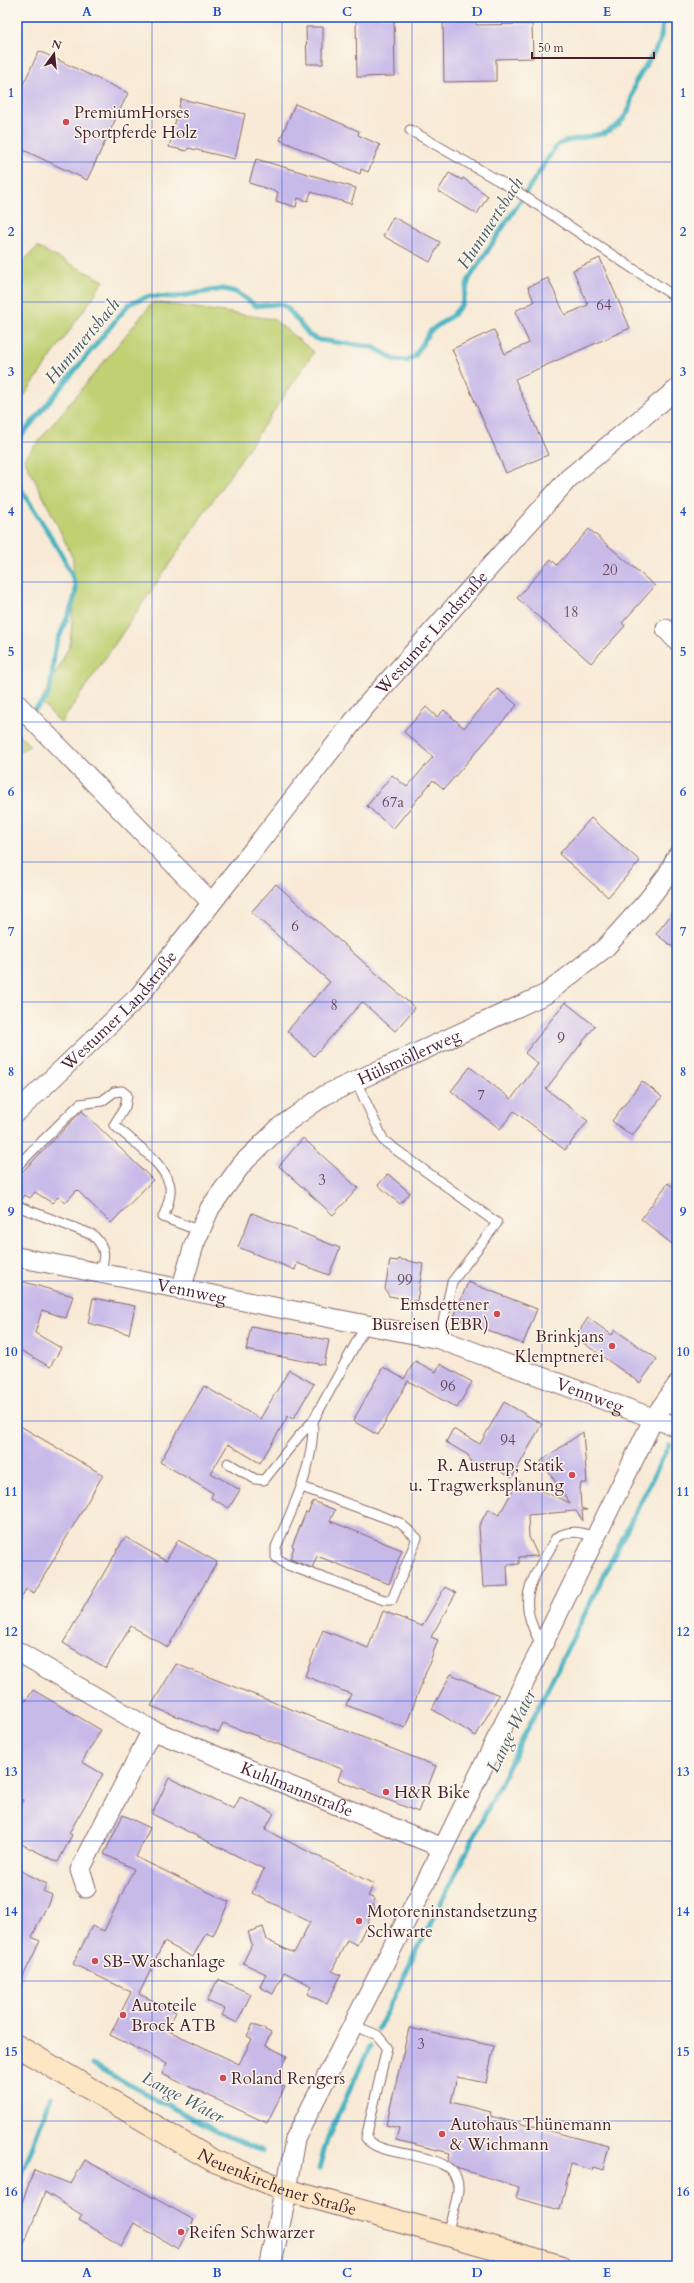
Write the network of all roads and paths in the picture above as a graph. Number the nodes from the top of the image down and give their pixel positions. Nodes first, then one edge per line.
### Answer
1 (410, 130) dead end
2 (677, 298) edge
3 (677, 389) edge
4 (17, 704) edge
5 (677, 856) edge
6 (211, 902) junction
7 (356, 1081) junction
8 (17, 1112) edge
9 (17, 1166) edge
10 (17, 1206) edge
11 (200, 1231) junction
12 (17, 1257) edge
13 (100, 1274) junction
14 (181, 1290) junction
15 (366, 1325) junction
16 (439, 1339) junction
17 (677, 1385) edge
18 (654, 1418) junction
19 (313, 1421) junction
20 (677, 1427) edge
21 (228, 1463) dead end
22 (302, 1487) junction
23 (595, 1537) junction
24 (542, 1646) junction
25 (17, 1651) edge
26 (152, 1730) junction
27 (443, 1848) junction
28 (86, 1888) dead end
29 (353, 2025) junction
30 (17, 2046) edge
31 (286, 2190) junction
32 (447, 2234) junction
33 (270, 2266) edge
34 (560, 2266) edge

1 - 2 lane
3 - 6 street, Westumer Landstraße
4 - 6 street
5 - 7 street, Hülsmöllerweg
6 - 8 street, Westumer Landstraße
7 - 11 street, Hülsmöllerweg
7 - 16 lane
9 - 11 lane
10 - 13 lane
11 - 14 street, Hülsmöllerweg
12 - 13 street, Vennweg
13 - 14 street, Vennweg
14 - 15 street, Vennweg
15 - 16 street, Vennweg
15 - 19 lane
16 - 18 street, Vennweg
17 - 18 street
18 - 20 street, Vennweg
18 - 23 street
19 - 21 lane
19 - 22 lane
22 - 22 lane
23 - 24 street
23 - 24 lane
24 - 27 street
25 - 26 street, Kuhlmannstraße
26 - 27 street, Kuhlmannstraße
26 - 28 street
27 - 29 street
29 - 31 street
29 - 32 lane
30 - 31 main road, Neuenkirchener Straße
31 - 32 main road, Neuenkirchener Straße
31 - 33 street
32 - 34 main road, Neuenkirchener Straße

